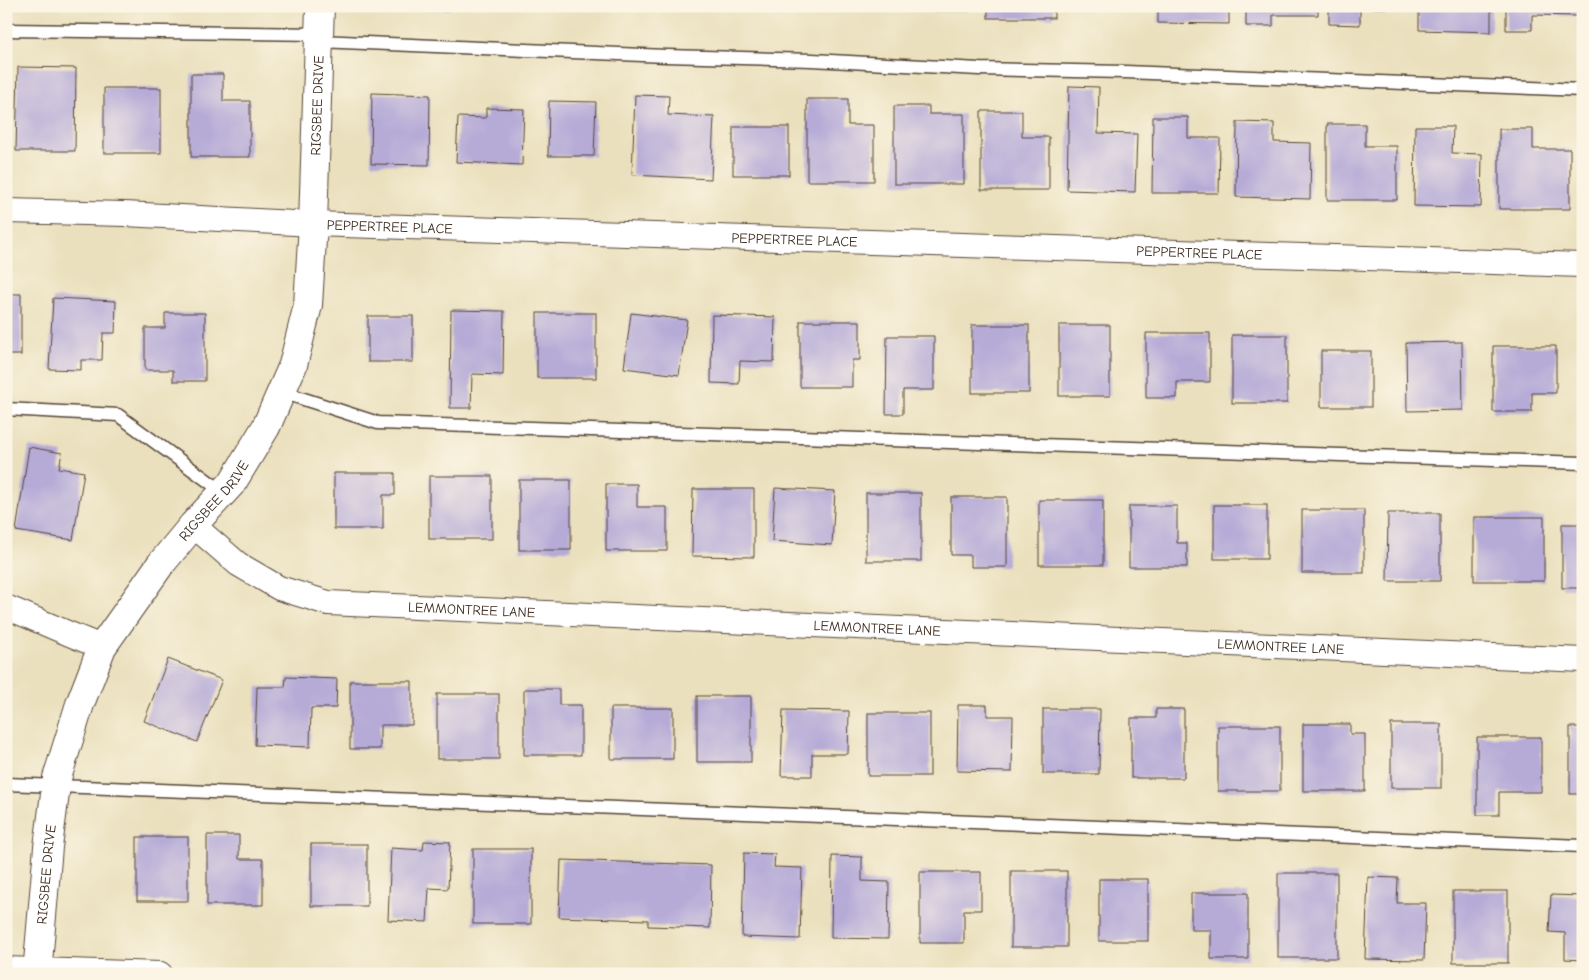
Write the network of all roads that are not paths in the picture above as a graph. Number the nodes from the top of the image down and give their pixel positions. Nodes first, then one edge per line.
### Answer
1 (320, 6) edge
2 (6, 30) edge
3 (320, 38) junction
4 (1583, 90) edge
5 (6, 211) edge
6 (313, 224) junction
7 (1583, 265) edge
8 (282, 392) junction
9 (6, 409) edge
10 (1583, 463) edge
11 (223, 492) junction
12 (193, 525) junction
13 (6, 608) edge
14 (102, 647) junction
15 (1583, 660) edge
16 (6, 784) edge
17 (56, 786) junction
18 (1583, 846) edge
19 (6, 969) edge
20 (37, 971) edge
21 (160, 974) edge

1 - 3 street, RIGSBEE DRIVE
2 - 3 lane
3 - 4 lane
3 - 6 street, RIGSBEE DRIVE
5 - 6 street, PEPPERTREE PLACE
6 - 7 street, PEPPERTREE PLACE
6 - 8 street, RIGSBEE DRIVE
8 - 10 lane
8 - 11 street, RIGSBEE DRIVE
9 - 11 lane
11 - 12 street, RIGSBEE DRIVE
12 - 14 street, RIGSBEE DRIVE
12 - 15 street, LEMMONTREE LANE
13 - 14 street
14 - 17 street, RIGSBEE DRIVE
16 - 17 lane
17 - 18 lane
17 - 20 street, RIGSBEE DRIVE
19 - 20 street
20 - 21 street

